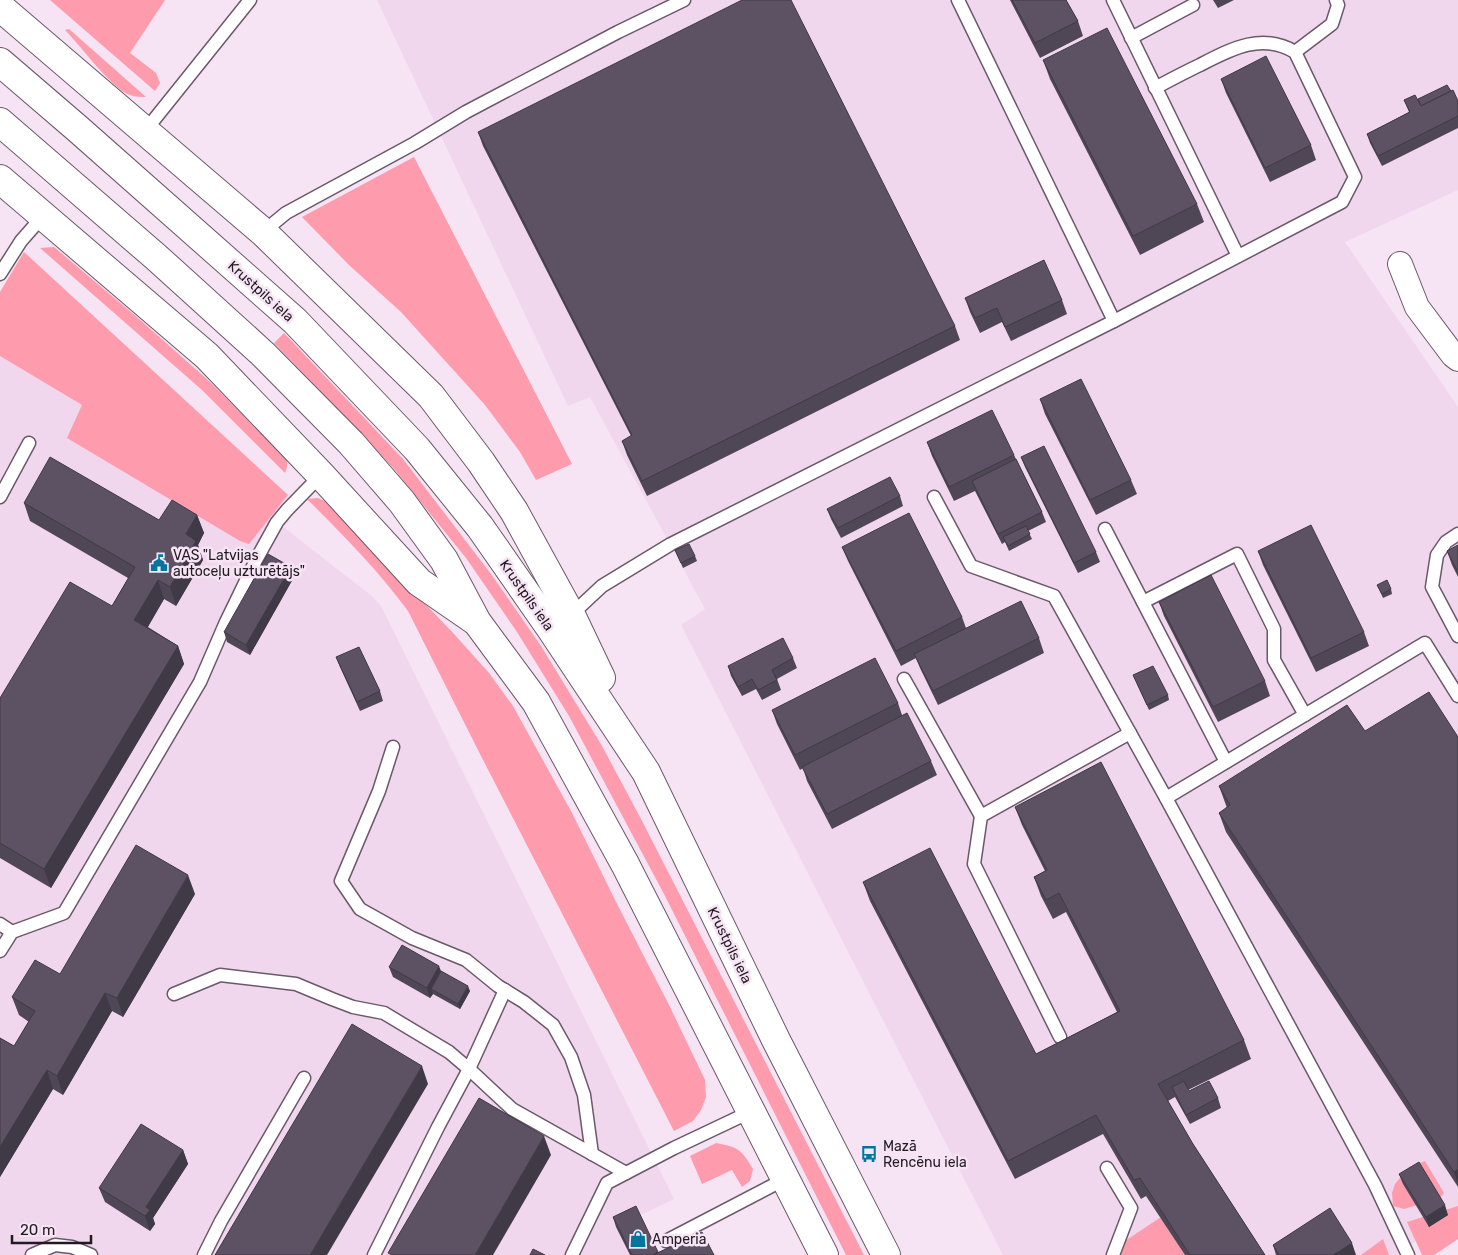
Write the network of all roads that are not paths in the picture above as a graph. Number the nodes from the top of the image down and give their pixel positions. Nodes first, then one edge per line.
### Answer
1 (250, 0) edge
2 (684, 0) edge
3 (958, 0) edge
4 (1113, 0) edge
5 (1336, 0) edge
6 (1193, 5) dead end
7 (0, 7) edge
8 (1131, 38) junction
9 (1295, 52) junction
10 (0, 62) edge
11 (1155, 88) junction
12 (0, 122) edge
13 (145, 131) junction
14 (0, 179) edge
15 (43, 216) junction
16 (263, 232) junction
17 (1238, 256) junction
18 (1400, 264) dead end
19 (0, 274) edge
20 (1114, 322) junction
21 (1458, 359) edge
22 (29, 443) dead end
23 (321, 476) junction
24 (0, 497) edge
25 (934, 497) dead end
26 (1106, 529) dead end
27 (1458, 534) edge
28 (1143, 602) junction
29 (571, 615) junction
30 (477, 622) junction
31 (1458, 636) edge
32 (904, 679) dead end
33 (1458, 696) edge
34 (1305, 715) junction
35 (1130, 733) junction
36 (394, 747) dead end
37 (1226, 762) junction
38 (646, 772) junction
39 (1166, 798) junction
40 (980, 816) junction
41 (0, 924) edge
42 (12, 932) junction
43 (0, 951) edge
44 (505, 990) junction
45 (174, 994) dead end
46 (1060, 1037) dead end
47 (469, 1069) junction
48 (304, 1078) dead end
49 (750, 1112) junction
50 (592, 1154) junction
51 (1107, 1168) dead end
52 (626, 1173) junction
53 (785, 1179) junction
54 (666, 1241) dead end
55 (32, 1255) edge
56 (91, 1255) edge
57 (204, 1255) edge
58 (374, 1255) edge
59 (572, 1255) edge
60 (824, 1255) edge
61 (886, 1255) edge
62 (1113, 1255) edge
63 (1408, 1255) edge

1 - 13 lane
2 - 16 lane
3 - 20 lane
4 - 8 lane
5 - 9 lane
6 - 8 lane
7 - 13 main road
8 - 11 lane
9 - 11 lane
9 - 17 lane
10 - 38 main road, Krustpils iela
11 - 17 lane
12 - 30 main road
13 - 16 main road
14 - 15 main road
15 - 19 lane
15 - 23 main road
16 - 29 main road
17 - 20 lane
18 - 21 street
20 - 29 lane
22 - 24 lane
23 - 30 main road
23 - 42 lane
25 - 35 lane
26 - 28 lane
27 - 31 lane
28 - 34 lane
28 - 37 lane
29 - 38 main road
30 - 49 main road
32 - 40 lane
33 - 34 lane
34 - 37 lane
35 - 39 lane
35 - 40 lane
36 - 44 lane
37 - 39 lane
38 - 61 main road, Krustpils iela
39 - 63 lane
40 - 46 lane
41 - 42 lane
42 - 43 lane
44 - 47 lane
44 - 50 lane
45 - 47 lane
47 - 50 lane
47 - 58 lane
48 - 57 lane
49 - 52 lane
49 - 53 main road
50 - 52 lane
51 - 62 lane
52 - 59 lane
53 - 54 lane
53 - 60 main road
55 - 56 lane

